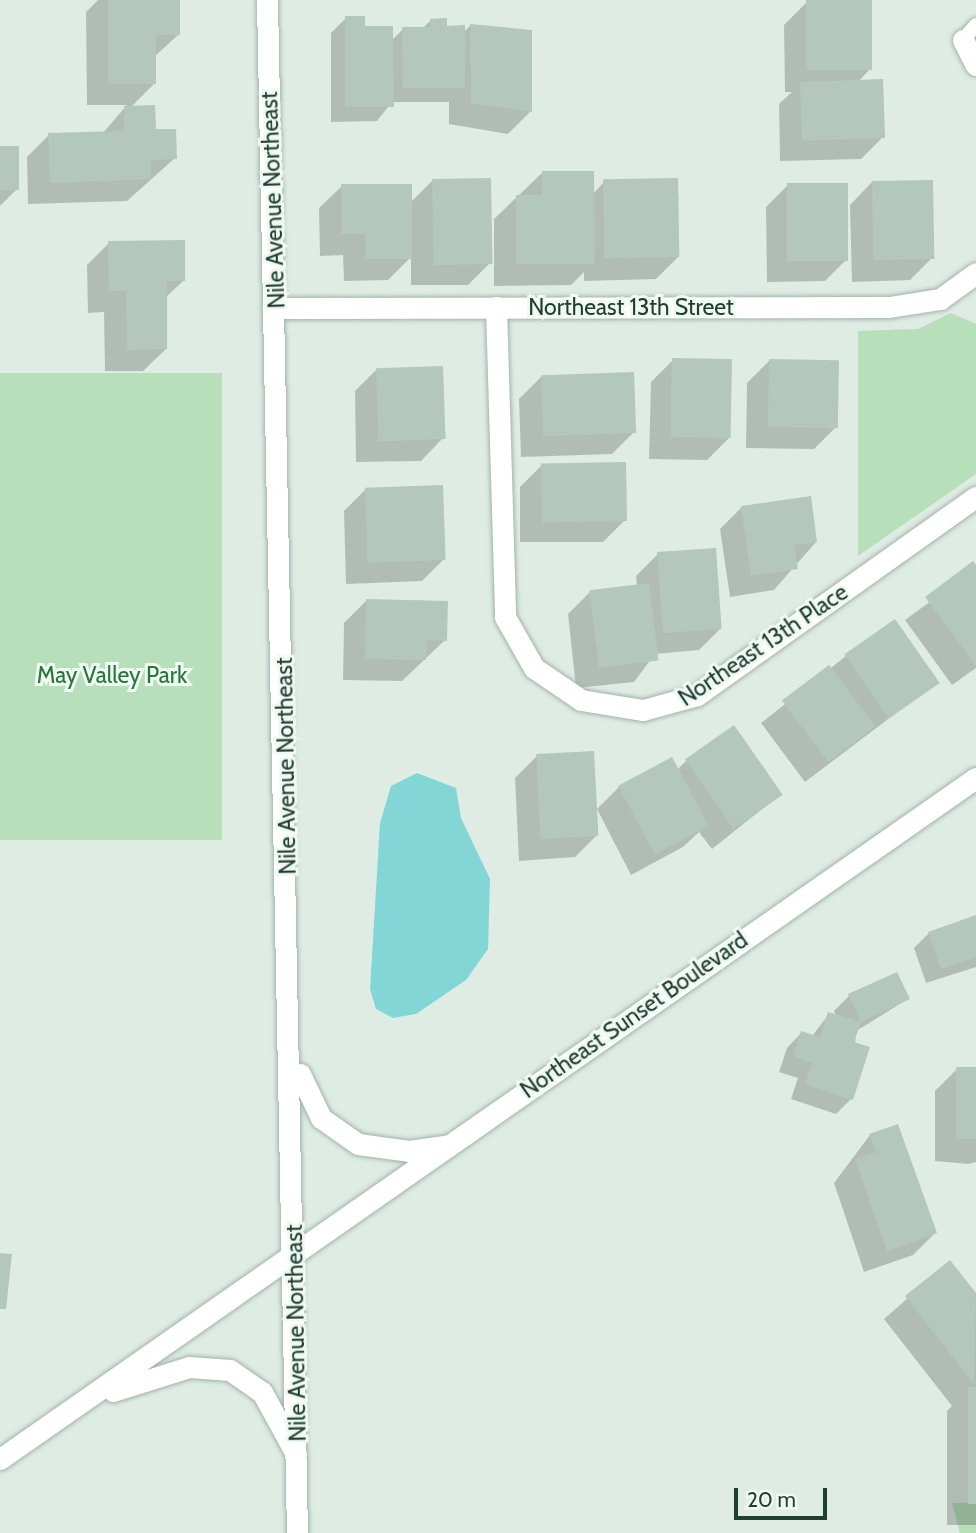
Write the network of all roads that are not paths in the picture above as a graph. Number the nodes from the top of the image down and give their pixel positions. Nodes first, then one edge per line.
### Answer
1 (267, 0) edge
2 (970, 32) edge
3 (976, 65) edge
4 (976, 273) edge
5 (496, 307) junction
6 (276, 308) junction
7 (976, 497) edge
8 (976, 778) edge
9 (292, 1041) junction
10 (454, 1144) junction
11 (296, 1258) junction
12 (94, 1397) junction
13 (297, 1456) junction
14 (0, 1459) edge
15 (298, 1533) edge

1 - 6 street, Nile Avenue Northeast
2 - 3 street
4 - 5 street, Northeast 13th Street
5 - 6 street, Northeast 13th Street
5 - 7 street, Northeast 13th Place
6 - 9 street, Nile Avenue Northeast
8 - 10 street, Northeast Sunset Boulevard
9 - 10 street
9 - 11 street, Nile Avenue Northeast
10 - 11 street, Northeast Sunset Boulevard
11 - 12 street, Northeast Sunset Boulevard
11 - 13 street, Nile Avenue Northeast
12 - 13 street
12 - 14 street
13 - 15 street, Nile Avenue Northeast

